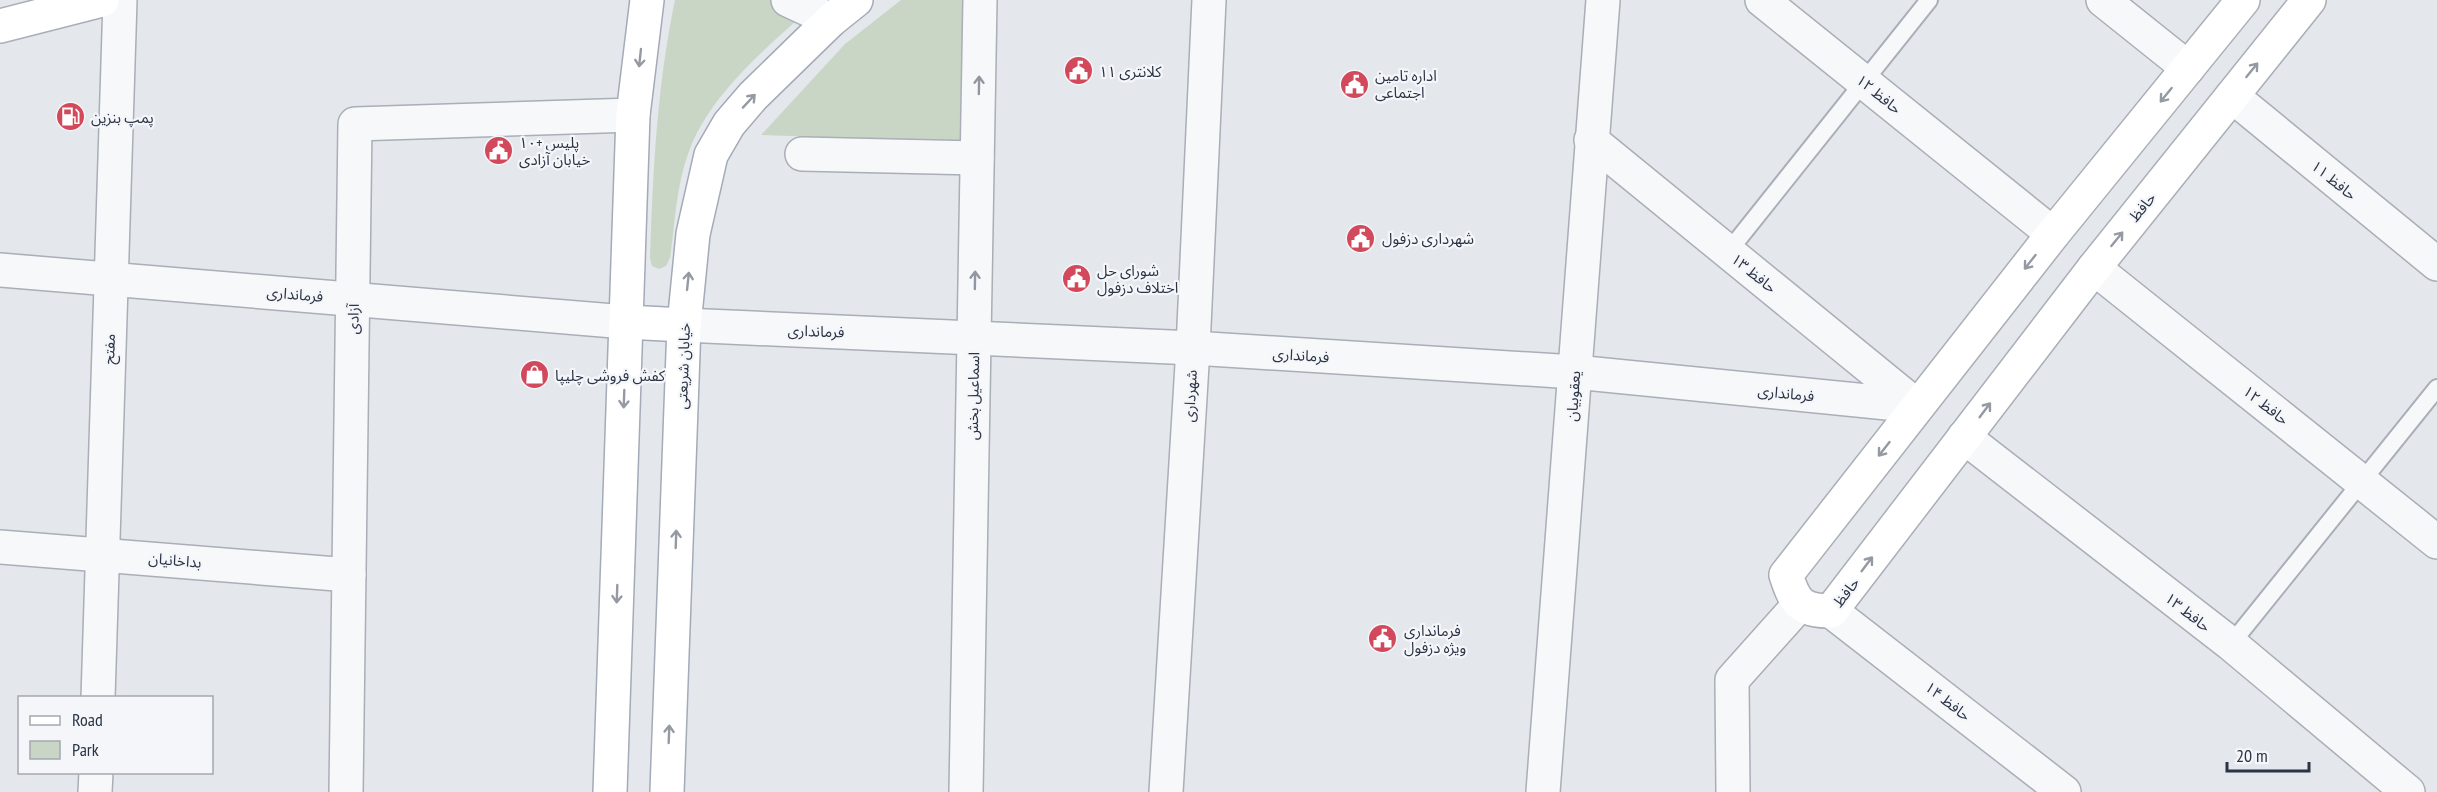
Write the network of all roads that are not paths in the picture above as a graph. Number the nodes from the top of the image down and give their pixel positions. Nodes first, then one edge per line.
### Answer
1 (102, 0) edge
2 (120, 0) edge
3 (647, 0) edge
4 (788, 0) edge
5 (856, 0) edge
6 (980, 0) edge
7 (1209, 0) edge
8 (1624, 0) edge
9 (1762, 0) edge
10 (1929, 0) edge
11 (2103, 0) edge
12 (2243, 0) edge
13 (2309, 0) edge
14 (1601, 15) edge
15 (831, 20) junction
16 (0, 26) edge
17 (2188, 68) junction
18 (1864, 82) junction
19 (2232, 96) junction
20 (633, 115) junction
21 (1591, 141) junction
22 (802, 154) dead end
23 (977, 158) junction
24 (2053, 234) junction
25 (1728, 252) junction
26 (2437, 264) edge
27 (2094, 268) junction
28 (0, 270) edge
29 (112, 279) junction
30 (353, 299) junction
31 (626, 321) junction
32 (684, 326) junction
33 (974, 338) junction
34 (1193, 348) junction
35 (1575, 372) junction
36 (2437, 388) edge
37 (1917, 406) junction
38 (1964, 437) junction
39 (2362, 481) junction
40 (2437, 542) edge
41 (0, 547) edge
42 (103, 553) junction
43 (349, 574) junction
44 (1800, 604) junction
45 (1831, 611) junction
46 (2231, 644) junction
47 (98, 696) edge
48 (96, 774) edge
49 (95, 792) edge
50 (346, 792) edge
51 (610, 792) edge
52 (667, 792) edge
53 (966, 792) edge
54 (1166, 792) edge
55 (1543, 792) edge
56 (1733, 792) edge
57 (2064, 792) edge
58 (2408, 792) edge

1 - 16 main road
2 - 29 street, مفتح
3 -> 20 main road
4 - 15 street
5 - 15 main road, خیابان شریعتی
23 -> 6 street, اسماعیل بخش
7 - 34 street, شهرداری
8 - 14 street
9 - 18 street, حافظ ۱۲
10 - 18 lane
11 - 17 street
12 - 17 main road
19 -> 13 main road, حافظ
14 - 21 street, یعقوبیان
32 -> 15 main road, خیابان شریعتی
17 -> 24 main road
18 - 24 street, حافظ ۱۲
18 - 25 lane
19 - 26 street, حافظ ۱۱
27 -> 19 main road, حافظ
20 - 30 street, آزادی
20 - 31 main road
21 - 25 street, حافظ ۱۳
21 - 35 street, یعقوبیان
22 - 23 street
33 -> 23 street, اسماعیل بخش
24 -> 37 main road
25 - 37 street, حافظ ۱۳
38 -> 27 main road, حافظ
27 - 39 street, حافظ ۱۲
28 - 29 street, فرمانداری
29 - 30 street, فرمانداری
29 - 42 street, مفتح
30 - 31 street, فرمانداری
30 - 43 street, آزادی
31 - 32 main road
31 -> 51 main road
32 - 33 street, فرمانداری
52 -> 32 main road, خیابان شریعتی
33 - 34 street, فرمانداری
33 - 53 street, اسماعیل بخش
34 - 35 street, فرمانداری
34 - 54 street, شهرداری
35 - 37 street, فرمانداری
35 - 55 street, یعقوبیان
36 - 39 lane
37 -> 44 main road
45 -> 38 main road, حافظ
38 - 46 street, حافظ ۱۳
39 - 40 street, حافظ ۱۲
39 - 46 lane
41 - 42 street, بداخانیان
42 - 43 street, بداخانیان
42 - 47 street, مفتح
43 - 50 street, آزادی
44 - 45 main road, حافظ
44 - 56 street
45 - 57 street, حافظ ۱۴
46 - 58 street, حافظ ۱۳
48 - 49 street

